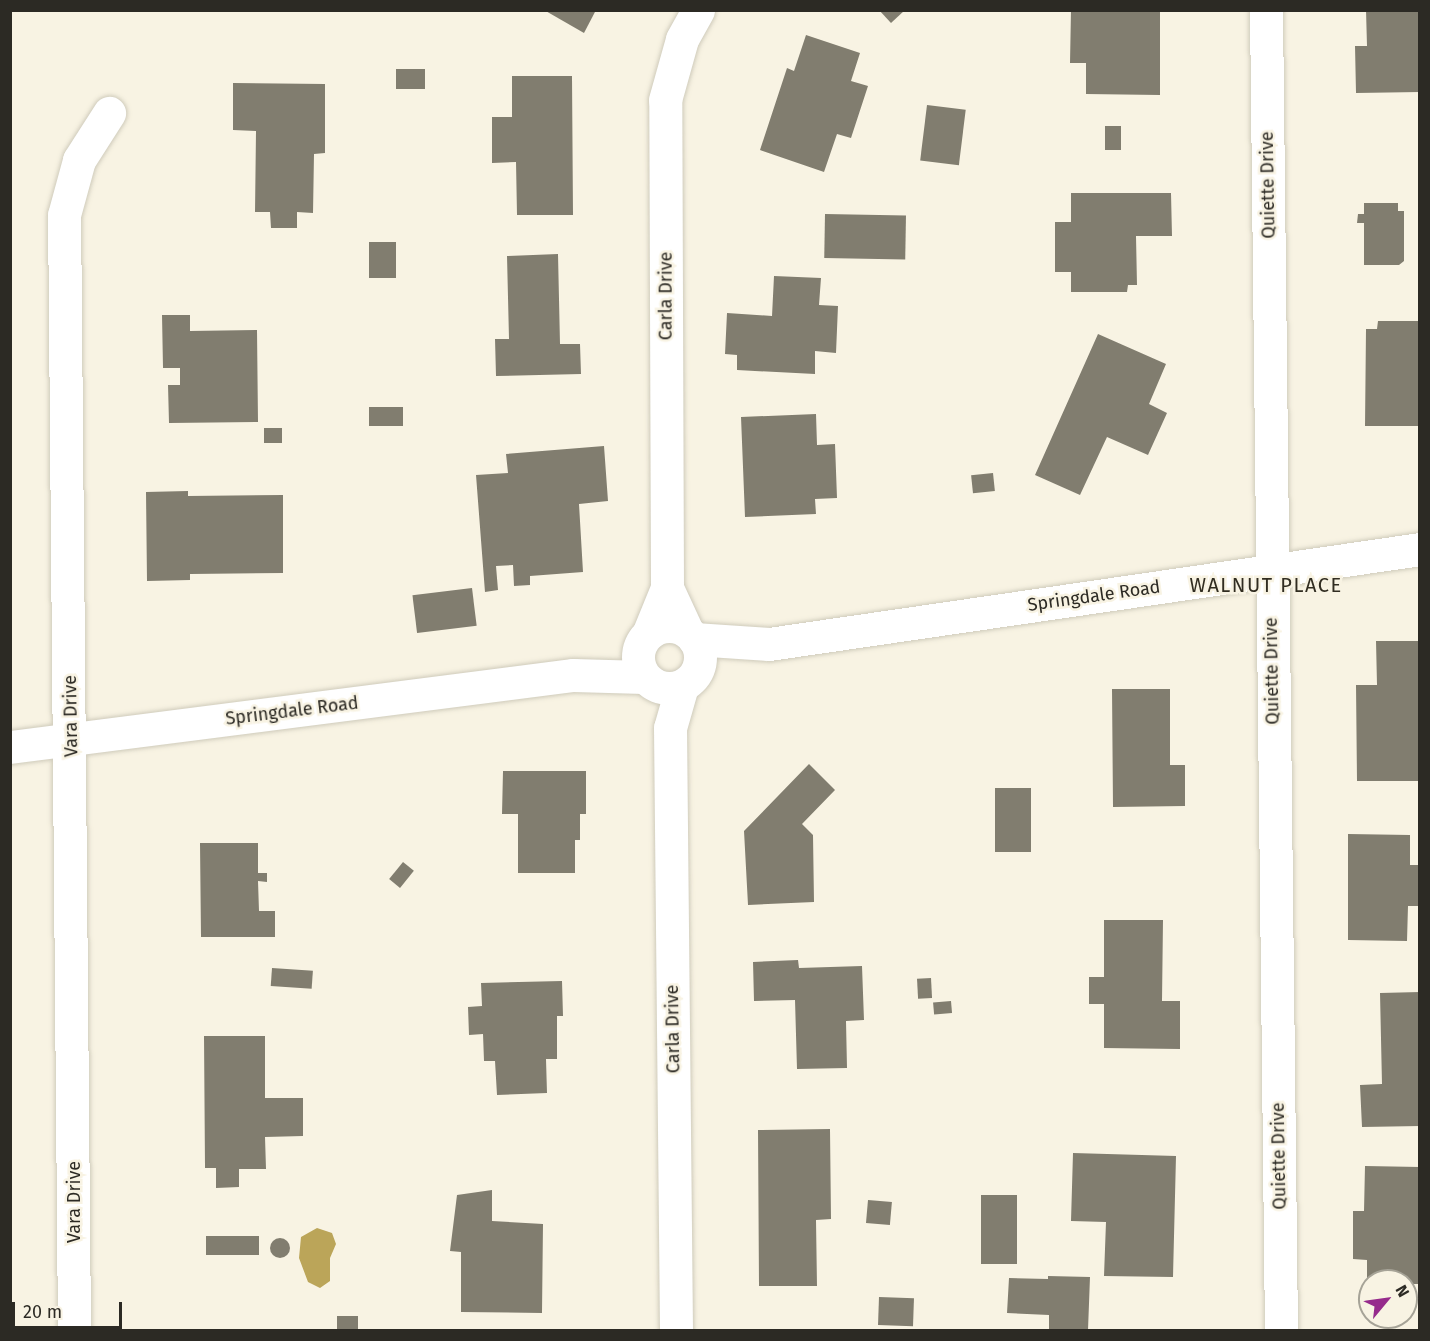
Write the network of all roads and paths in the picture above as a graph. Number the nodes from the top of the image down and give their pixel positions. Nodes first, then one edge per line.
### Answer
1 (699, 10) edge
2 (1266, 10) edge
3 (109, 114) dead end
4 (1419, 549) edge
5 (1271, 570) junction
6 (668, 659) junction
7 (72, 739) junction
8 (10, 747) edge
9 (74, 1330) edge
10 (676, 1330) edge
11 (1281, 1330) edge

1 - 6 street, Carla Drive
2 - 5 street, Quiette Drive
3 - 7 street, Vara Drive
4 - 5 street, Springdale Road
5 - 6 street, Springdale Road
5 - 11 street, Quiette Drive
6 - 7 street, Springdale Road
6 - 10 street, Carla Drive
7 - 8 street, Springdale Road
7 - 9 street, Vara Drive

